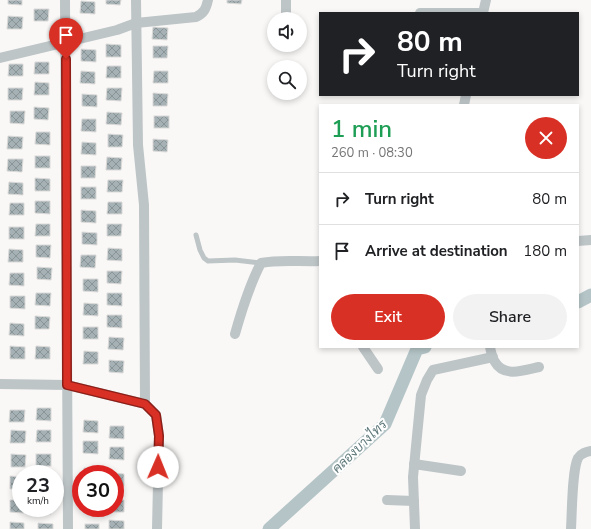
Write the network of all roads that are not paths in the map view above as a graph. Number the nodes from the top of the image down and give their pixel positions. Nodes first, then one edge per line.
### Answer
1 (65, 0) edge
2 (136, 0) edge
3 (208, 0) edge
4 (286, 0) edge
5 (486, 0) edge
6 (286, 12) edge
7 (483, 12) edge
8 (136, 22) junction
9 (66, 44) junction
10 (0, 58) edge
11 (196, 235) dead end
12 (591, 240) edge
13 (579, 241) edge
14 (319, 261) edge
15 (261, 263) junction
16 (234, 334) dead end
17 (364, 348) edge
18 (491, 351) edge
19 (539, 367) dead end
20 (378, 369) dead end
21 (0, 384) edge
22 (67, 385) junction
23 (145, 404) junction
24 (591, 451) edge
25 (414, 464) junction
26 (461, 470) dead end
27 (387, 500) dead end
28 (414, 501) junction
29 (68, 529) edge
30 (157, 529) edge
31 (415, 529) edge
32 (571, 529) edge

1 - 9 street
2 - 8 street
3 - 8 street
4 - 6 street
5 - 7 street
8 - 9 street
8 - 23 street
9 - 10 street
9 - 22 street
11 - 15 lane
12 - 13 street
14 - 15 street
15 - 16 street
17 - 20 street
18 - 19 street
18 - 25 street
21 - 22 street
22 - 23 street
22 - 29 street
23 - 30 street
24 - 32 street
25 - 26 street
25 - 28 street
27 - 28 street
28 - 31 street

